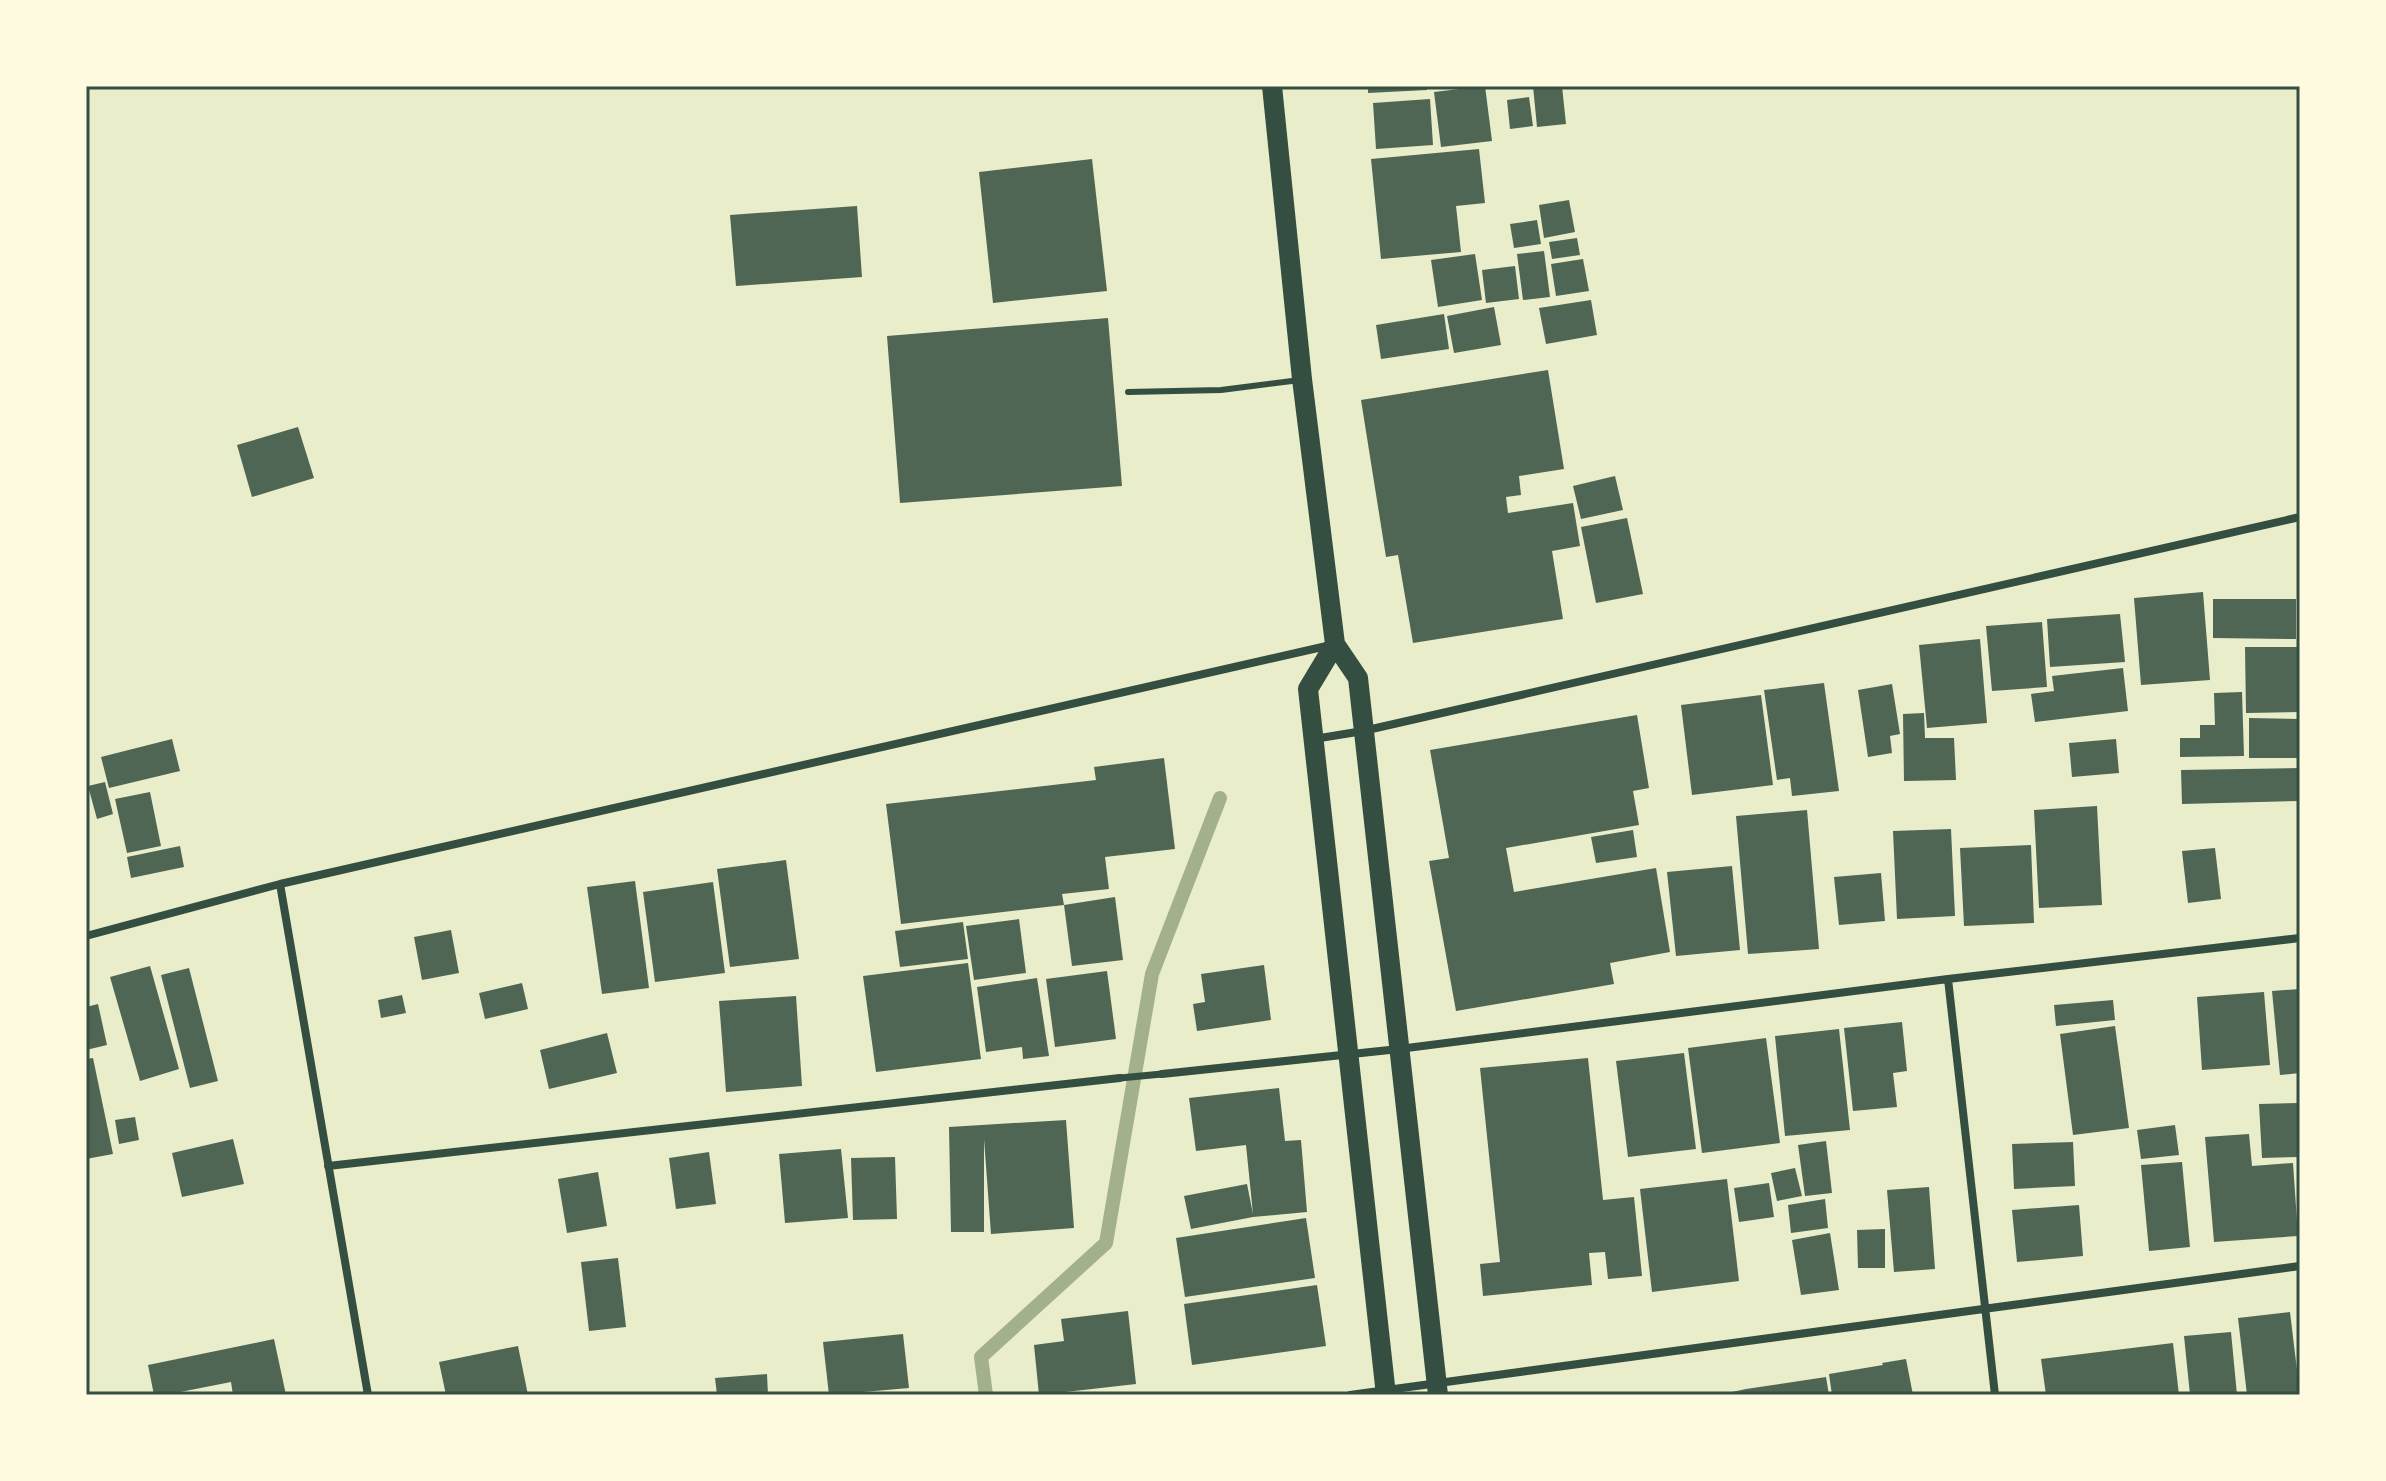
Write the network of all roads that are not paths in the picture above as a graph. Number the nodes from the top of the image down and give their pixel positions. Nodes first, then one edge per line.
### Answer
1 (1272, 86) edge
2 (1302, 379) junction
3 (1128, 392) dead end
4 (2300, 517) edge
5 (1335, 644) junction
6 (1363, 731) junction
7 (1313, 739) junction
8 (280, 884) junction
9 (86, 936) edge
10 (2300, 938) edge
11 (1948, 979) junction
12 (1399, 1049) junction
13 (1348, 1054) junction
14 (1162, 1074) joint
15 (1120, 1078) joint
16 (328, 1166) junction
17 (2300, 1266) edge
18 (1986, 1309) junction
19 (1437, 1389) edge
20 (1386, 1392) edge
21 (368, 1395) edge
22 (1350, 1395) edge
23 (1995, 1395) edge

1 - 2 main road
2 - 3 lane
2 - 5 main road
4 - 6 street
5 - 6 main road
5 - 7 main road
5 - 8 street
6 - 7 street
6 - 12 main road
7 - 13 main road
8 - 9 street
8 - 16 street
10 - 11 street
11 - 12 street
11 - 18 street
12 - 13 street
12 - 19 main road
13 - 14 street
13 - 20 main road
14 - 15 street
15 - 16 street
16 - 21 street
17 - 18 street
18 - 19 street
18 - 23 street
19 - 20 street
20 - 22 street

